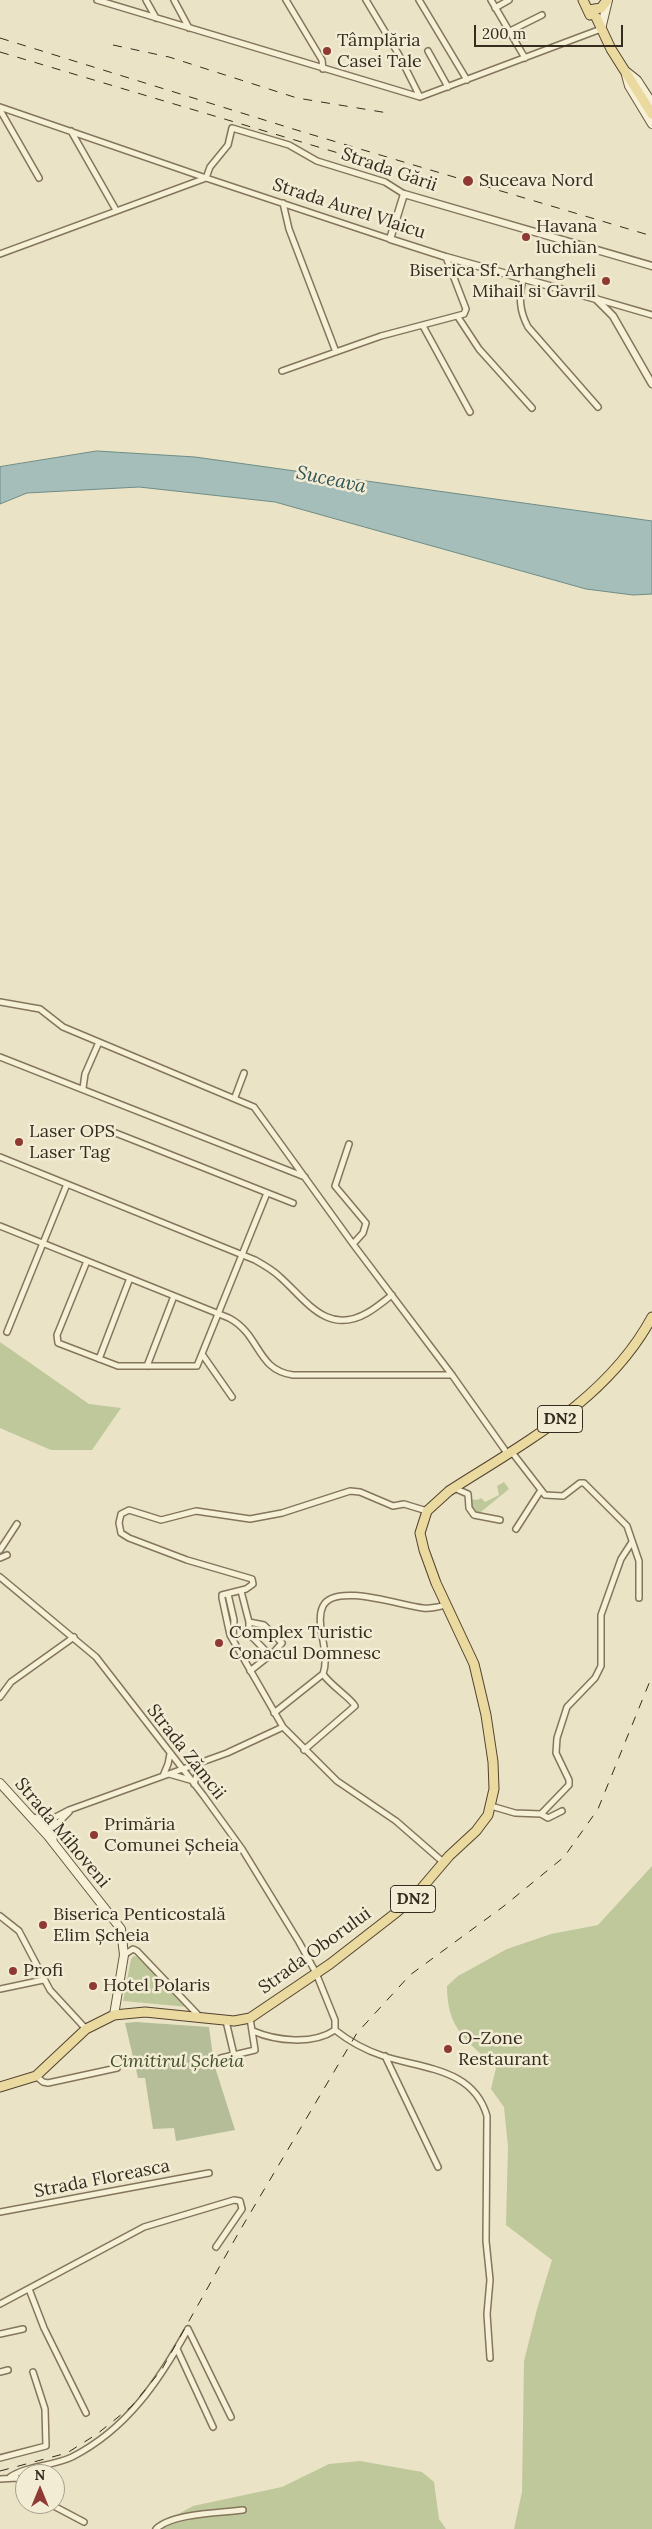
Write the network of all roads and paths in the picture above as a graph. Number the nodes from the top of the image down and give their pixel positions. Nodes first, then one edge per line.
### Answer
1 (98, 0) edge
2 (146, 0) edge
3 (174, 0) edge
4 (286, 0) edge
5 (366, 0) edge
6 (419, 0) edge
7 (491, 0) edge
8 (510, 0) edge
9 (583, 0) edge
10 (608, 0) edge
11 (110, 2) edge
12 (495, 8) junction
13 (589, 10) junction
14 (542, 15) dead end
15 (156, 18) junction
16 (189, 28) junction
17 (601, 29) junction
18 (508, 32) junction
19 (428, 51) dead end
20 (525, 58) junction
21 (323, 69) junction
22 (625, 70) junction
23 (467, 80) junction
24 (448, 87) junction
25 (420, 97) junction
26 (652, 103) edge
27 (0, 109) edge
28 (652, 114) edge
29 (652, 124) edge
30 (72, 131) junction
31 (39, 178) dead end
32 (206, 178) junction
33 (404, 194) junction
34 (283, 203) junction
35 (116, 210) junction
36 (390, 238) junction
37 (0, 254) edge
38 (446, 257) junction
39 (652, 266) edge
40 (523, 279) junction
41 (596, 299) junction
42 (652, 315) edge
43 (458, 317) junction
44 (423, 326) junction
45 (336, 352) junction
46 (282, 371) dead end
47 (652, 384) edge
48 (598, 407) dead end
49 (532, 408) dead end
50 (470, 412) dead end
51 (0, 1002) edge
52 (99, 1042) junction
53 (0, 1057) edge
54 (244, 1073) dead end
55 (83, 1088) junction
56 (235, 1097) junction
57 (108, 1130) dead end
58 (349, 1144) dead end
59 (0, 1157) edge
60 (306, 1177) junction
61 (67, 1184) junction
62 (267, 1193) junction
63 (294, 1203) dead end
64 (0, 1226) edge
65 (43, 1243) junction
66 (353, 1244) junction
67 (241, 1254) junction
68 (87, 1261) junction
69 (130, 1278) junction
70 (392, 1295) junction
71 (174, 1296) junction
72 (217, 1313) junction
73 (652, 1317) edge
74 (7, 1332) dead end
75 (202, 1354) junction
76 (99, 1359) junction
77 (147, 1366) junction
78 (452, 1375) junction
79 (232, 1398) dead end
80 (509, 1452) junction
81 (454, 1488) junction
82 (541, 1490) junction
83 (427, 1511) junction
84 (500, 1520) dead end
85 (17, 1524) dead end
86 (516, 1529) dead end
87 (632, 1542) junction
88 (0, 1550) edge
89 (7, 1555) dead end
90 (0, 1558) edge
91 (0, 1576) edge
92 (241, 1591) junction
93 (639, 1598) dead end
94 (446, 1605) junction
95 (249, 1622) junction
96 (74, 1637) junction
97 (267, 1658) junction
98 (250, 1671) junction
99 (322, 1674) junction
100 (0, 1697) edge
101 (274, 1713) junction
102 (283, 1727) junction
103 (304, 1750) junction
104 (170, 1753) junction
105 (201, 1762) junction
106 (182, 1769) junction
107 (166, 1775) junction
108 (0, 1783) edge
109 (194, 1783) junction
110 (492, 1806) junction
111 (562, 1811) dead end
112 (541, 1814) junction
113 (49, 1826) junction
114 (443, 1862) junction
115 (0, 1916) edge
116 (124, 1955) junction
117 (316, 1973) junction
118 (43, 1980) junction
119 (0, 1989) edge
120 (114, 2015) junction
121 (200, 2017) junction
122 (250, 2018) junction
123 (226, 2021) junction
124 (86, 2030) junction
125 (253, 2030) junction
126 (335, 2030) junction
127 (234, 2056) junction
128 (385, 2056) junction
129 (221, 2058) dead end
130 (117, 2068) dead end
131 (36, 2076) junction
132 (0, 2087) edge
133 (438, 2168) dead end
134 (209, 2173) dead end
135 (0, 2212) edge
136 (216, 2247) dead end
137 (29, 2289) junction
138 (0, 2304) edge
139 (23, 2329) dead end
140 (0, 2334) edge
141 (177, 2349) junction
142 (490, 2358) dead end
143 (8, 2370) dead end
144 (0, 2372) edge
145 (33, 2372) dead end
146 (86, 2413) dead end
147 (231, 2417) dead end
148 (213, 2427) dead end
149 (0, 2458) edge
150 (10, 2477) junction
151 (15, 2478) edge
152 (0, 2479) edge
153 (243, 2510) dead end
154 (65, 2512) edge
155 (84, 2522) dead end
156 (156, 2529) edge

1 - 11 street
2 - 15 street
3 - 16 street
4 - 21 street
5 - 25 street
6 - 23 street
7 - 12 street
8 - 12 street
9 - 13 main road
10 - 13 main road
10 - 17 main road
11 - 15 street
12 - 18 street
13 - 17 main road
14 - 18 street
15 - 16 street
16 - 21 street
17 - 20 street
17 - 22 main road
18 - 20 street
19 - 24 street
20 - 23 street
21 - 25 street
22 - 26 main road
22 - 28 main road
22 - 29 main road
23 - 24 street
24 - 25 street
27 - 30 street, Strada Aurel Vlaicu
27 - 31 street
30 - 32 street, Strada Aurel Vlaicu
30 - 35 street
32 - 33 street, Strada Gării
32 - 34 street, Strada Aurel Vlaicu
32 - 35 street
33 - 36 street
33 - 39 street, Strada Gării
34 - 36 street, Strada Aurel Vlaicu
34 - 45 street
35 - 37 street
36 - 38 street, Strada Aurel Vlaicu
38 - 40 street, Strada Aurel Vlaicu
38 - 43 street
40 - 41 street, Strada Aurel Vlaicu
40 - 48 street
41 - 42 street
41 - 47 street
43 - 44 street
43 - 49 street
44 - 45 street
44 - 50 street
45 - 46 street
51 - 52 street
52 - 55 street
52 - 56 street
53 - 55 street
54 - 56 street
55 - 60 street
56 - 60 street
57 - 62 street
58 - 66 street
59 - 61 street
60 - 66 street
61 - 65 street
61 - 67 street
62 - 63 street
62 - 67 street
64 - 65 street
65 - 68 street
65 - 74 street
66 - 70 street
67 - 70 street
67 - 72 street
68 - 69 street
68 - 76 street
69 - 71 street
69 - 76 street
70 - 78 street
71 - 72 street
71 - 77 street
72 - 75 street
72 - 78 street
73 - 80 main road, DN2
75 - 77 street
75 - 79 street
76 - 77 street
78 - 80 street
80 - 81 main road, DN2
80 - 82 street
81 - 83 main road, DN2
81 - 84 street
82 - 86 street
82 - 87 street
83 - 92 street
83 - 94 main road, Strada Oborului / DN2
85 - 88 street
87 - 93 street
87 - 112 street
89 - 90 street
91 - 96 street, Strada Zămcii
92 - 95 street
92 - 98 street
94 - 99 street
94 - 110 main road, Strada Oborului / DN2
95 - 97 street
95 - 97 street
96 - 100 street
96 - 104 street, Strada Zămcii
97 - 98 street
98 - 101 street
99 - 101 street
99 - 103 street
101 - 102 street
102 - 103 street
102 - 105 street
103 - 114 street
104 - 106 street, Strada Zămcii
104 - 107 street
105 - 106 street
105 - 109 street
106 - 107 street
106 - 109 street, Strada Zămcii
107 - 109 street
107 - 113 street
108 - 113 main road, Strada Mihoveni
109 - 117 street, Strada Zămcii
110 - 112 street
110 - 114 main road, Strada Oborului / DN2
111 - 112 street
113 - 116 main road, Strada Mihoveni
114 - 117 main road, Strada Oborului / DN2
115 - 118 street
116 - 120 main road, Strada Mihoveni
116 - 121 street
117 - 122 main road, Strada Oborului / DN2
117 - 126 street, Strada Zămcii
118 - 119 street
118 - 124 street
120 - 121 main road, Strada Oborului / DN2
120 - 124 main road, DN2
121 - 123 main road, Strada Oborului / DN2
122 - 123 main road, Strada Oborului / DN2
122 - 125 street
123 - 127 street
124 - 131 main road, DN2
125 - 126 street
125 - 127 street
126 - 128 street
127 - 129 street
128 - 133 street
128 - 142 street
130 - 131 street
131 - 132 main road, DN2
134 - 135 street, Strada Floreasca
136 - 137 street
137 - 138 street
137 - 146 street
139 - 140 street
141 - 147 street
141 - 148 street
141 - 150 street
143 - 144 street
145 - 149 street
150 - 151 street
150 - 152 street
153 - 156 street
154 - 155 street

